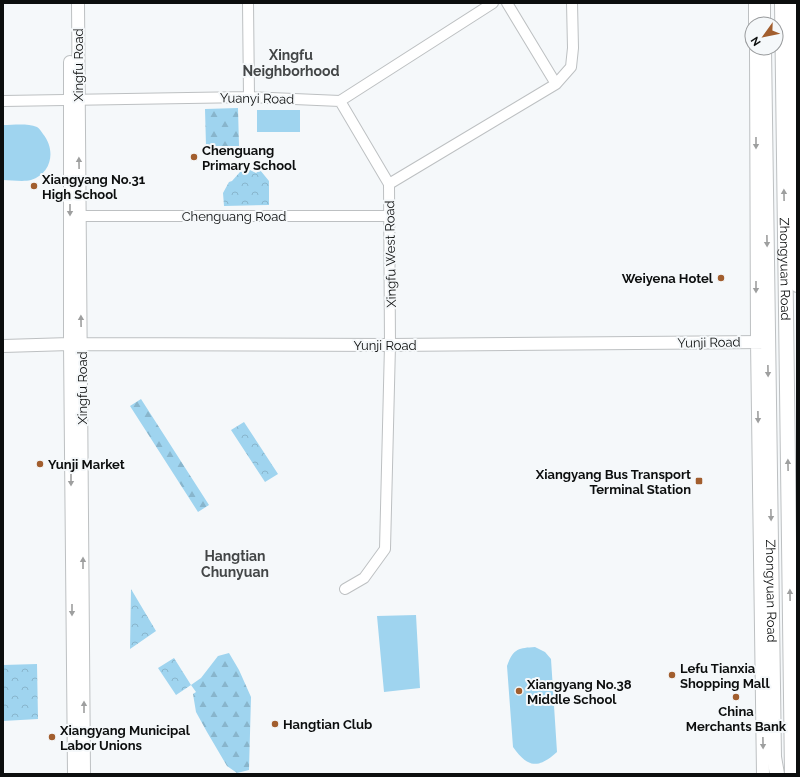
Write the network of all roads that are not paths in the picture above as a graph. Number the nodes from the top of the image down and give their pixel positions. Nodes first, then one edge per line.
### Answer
1 (70, 3) edge
2 (78, 3) edge
3 (248, 3) edge
4 (493, 3) edge
5 (507, 3) edge
6 (572, 3) edge
7 (755, 3) edge
8 (763, 3) edge
9 (782, 3) edge
10 (792, 3) edge
11 (756, 16) edge
12 (763, 16) edge
13 (756, 56) edge
14 (764, 56) edge
15 (791, 80) edge
16 (556, 84) junction
17 (249, 97) junction
18 (74, 100) junction
19 (3, 101) edge
20 (340, 101) junction
21 (389, 184) junction
22 (80, 216) junction
23 (389, 216) junction
24 (797, 286) edge
25 (762, 342) junction
26 (76, 344) junction
27 (792, 344) edge
28 (390, 345) junction
29 (3, 346) edge
30 (345, 589) dead end
31 (774, 757) junction
32 (794, 769) edge
33 (74, 774) edge
34 (84, 774) edge
35 (763, 774) edge
36 (767, 774) edge
37 (777, 774) edge

1 - 18 street, Xingfu Road
2 - 18 street, Xingfu Road
3 - 17 street
4 - 20 street
5 - 16 street
6 - 16 street, Xingfu West Road
7 - 11 street
8 - 12 main road
9 - 15 main road, Zhongyuan Road
10 - 15 street
13 -> 25 street
14 -> 25 main road, Zhongyuan Road
15 - 24 street
27 -> 15 main road, Zhongyuan Road
16 - 21 street, Xingfu West Road
17 - 18 street, Yuanyi Road
17 - 20 street, Yuanyi Road
18 - 19 street, Yuanyi Road
22 -> 18 street, Xingfu Road
18 -> 26 street, Xingfu Road
20 - 21 street
21 - 23 street, Xingfu West Road
22 - 23 street, Chenguang Road
26 -> 22 street, Xingfu Road
23 - 28 street, Xingfu West Road
25 - 28 street, Yunji Road
25 -> 31 main road, Zhongyuan Road
25 -> 35 street
26 - 28 street, Yunji Road
26 - 29 street, Yunji Road
26 -> 33 street, Xingfu Road
34 -> 26 street, Xingfu Road
32 -> 27 main road, Zhongyuan Road
28 - 30 street, Xingfu West Road
31 - 36 main road
31 - 37 main road, Zhongyuan Road

